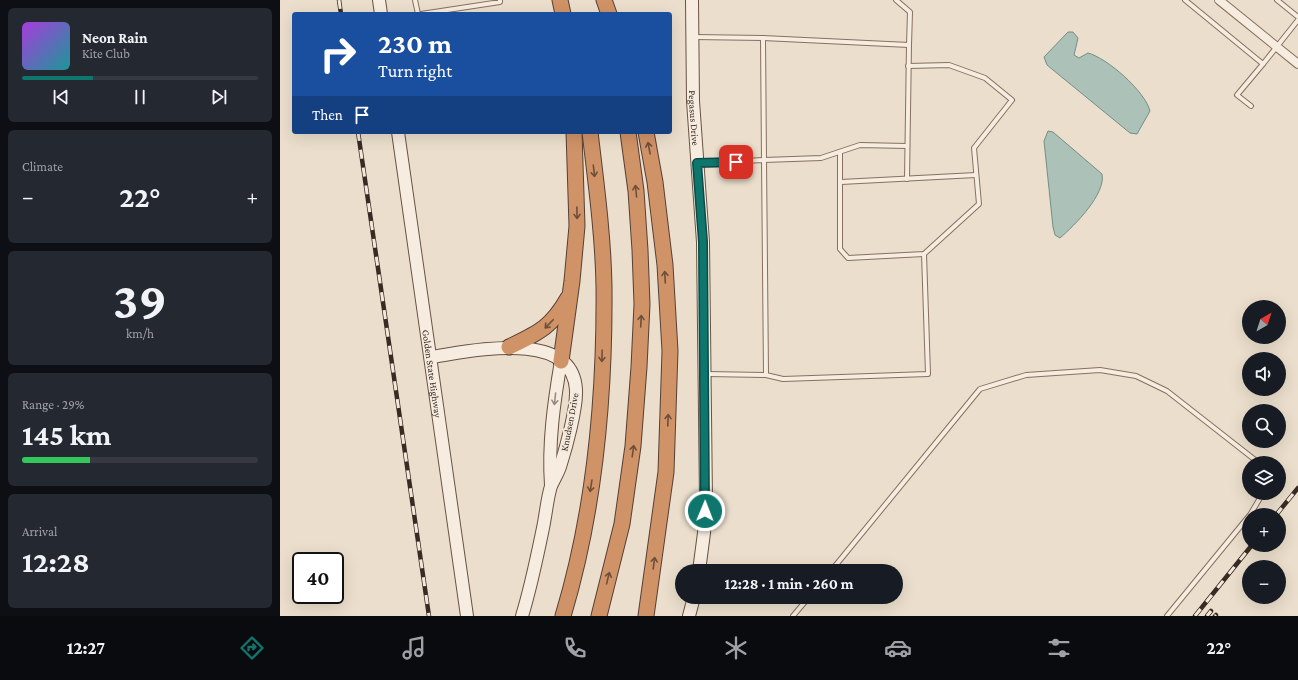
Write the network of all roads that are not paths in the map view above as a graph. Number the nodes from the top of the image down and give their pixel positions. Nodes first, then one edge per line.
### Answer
1 (379, 0) edge
2 (415, 0) edge
3 (500, 0) edge
4 (559, 0) edge
5 (600, 0) edge
6 (604, 0) edge
7 (692, 0) edge
8 (896, 0) edge
9 (1185, 0) edge
10 (1220, 0) edge
11 (1276, 0) edge
12 (381, 12) edge
13 (418, 12) edge
14 (434, 12) edge
15 (560, 12) edge
16 (562, 12) edge
17 (603, 12) edge
18 (609, 12) edge
19 (1298, 17) edge
20 (1298, 20) edge
21 (691, 37) junction
22 (763, 38) junction
23 (909, 45) junction
24 (1276, 46) junction
25 (1263, 64) junction
26 (1298, 64) edge
27 (908, 66) junction
28 (1251, 106) dead end
29 (398, 134) edge
30 (574, 134) edge
31 (590, 134) edge
32 (628, 134) edge
33 (646, 134) edge
34 (907, 146) junction
35 (840, 152) junction
36 (764, 160) junction
37 (697, 163) junction
38 (976, 176) junction
39 (907, 179) junction
40 (840, 182) junction
41 (924, 254) junction
42 (571, 292) junction
43 (509, 347) junction
44 (431, 357) junction
45 (561, 361) junction
46 (704, 374) junction
47 (766, 375) junction
48 (1250, 456) edge
49 (551, 487) junction
50 (1242, 525) edge
51 (700, 564) edge
52 (837, 564) edge
53 (692, 604) edge
54 (803, 604) edge
55 (466, 616) edge
56 (522, 616) edge
57 (563, 616) edge
58 (599, 616) edge
59 (646, 616) edge
60 (689, 616) edge
61 (793, 616) edge
62 (1167, 616) edge

1 - 12 street
2 - 13 lane
3 - 14 lane
4 - 15 highway
4 - 16 highway
5 - 17 highway
6 - 18 highway
7 - 21 street, Pegasus Drive
8 - 23 lane
9 - 25 lane
10 - 24 street
11 - 19 lane
20 - 24 lane
21 - 22 lane
21 - 37 street, Pegasus Drive
22 - 23 lane
22 - 36 lane
23 - 27 lane
24 - 25 lane
24 - 26 street
25 - 28 lane
27 - 34 lane
27 - 38 lane
29 - 44 street, Golden State Highway
30 -> 42 highway
31 -> 57 highway
58 -> 32 highway
59 -> 33 highway
34 - 35 lane
34 - 39 lane
35 - 36 lane
35 - 40 lane
36 - 37 lane
36 - 47 lane
37 - 46 street, Pegasus Drive
38 - 39 lane
38 - 41 lane
39 - 40 lane
40 - 41 lane
41 - 47 lane
42 -> 43 highway
42 - 45 highway
43 - 44 street, Knudsen Drive
43 - 45 street, Knudsen Drive
44 - 55 street, Golden State Highway
45 -> 49 street, Knudsen Drive
45 - 49 street, Knudsen Drive
46 - 47 lane
46 - 51 street, Pegasus Drive
48 - 52 lane
49 - 56 street, Knudsen Drive
50 - 62 lane
53 - 60 street
54 - 61 lane

